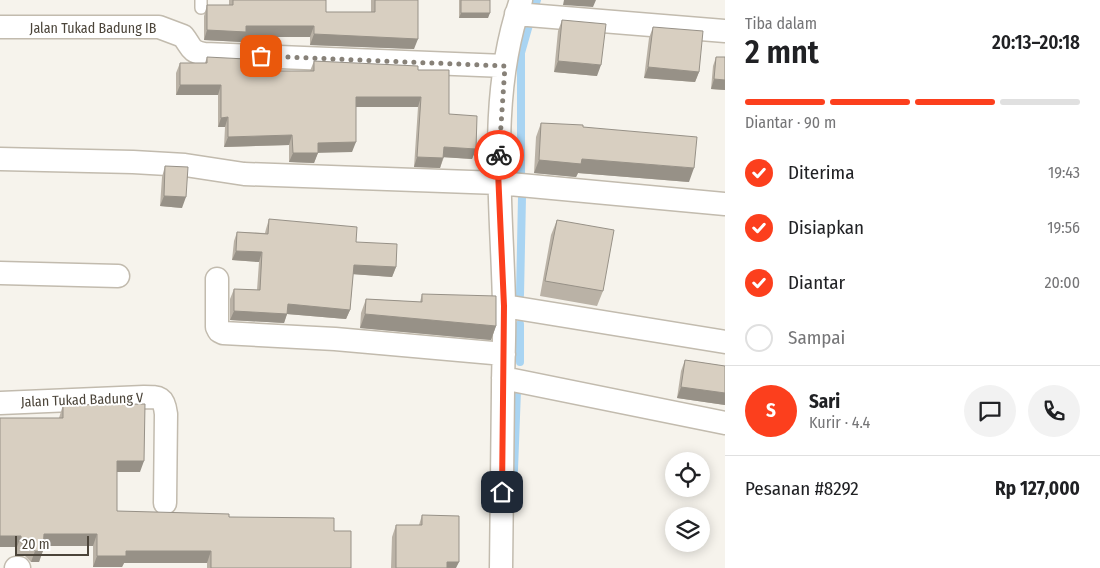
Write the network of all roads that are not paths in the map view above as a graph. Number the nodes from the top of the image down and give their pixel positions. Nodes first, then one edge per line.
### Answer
1 (519, 7) edge
2 (0, 28) edge
3 (725, 31) edge
4 (505, 66) junction
5 (0, 158) edge
6 (499, 183) junction
7 (725, 204) edge
8 (0, 273) edge
9 (118, 276) dead end
10 (217, 279) dead end
11 (504, 306) junction
12 (725, 342) edge
13 (504, 354) junction
14 (503, 378) junction
15 (0, 403) edge
16 (725, 422) edge
17 (165, 502) dead end
18 (501, 568) edge

1 - 3 street
1 - 4 street
2 - 4 street, Jalan Tukad Badung IB
4 - 6 street
5 - 6 street
6 - 7 street
6 - 11 street
8 - 9 street
10 - 13 street
11 - 12 street
11 - 13 street
13 - 14 street
14 - 16 street
14 - 18 street
15 - 17 street, Jalan Tukad Badung V

